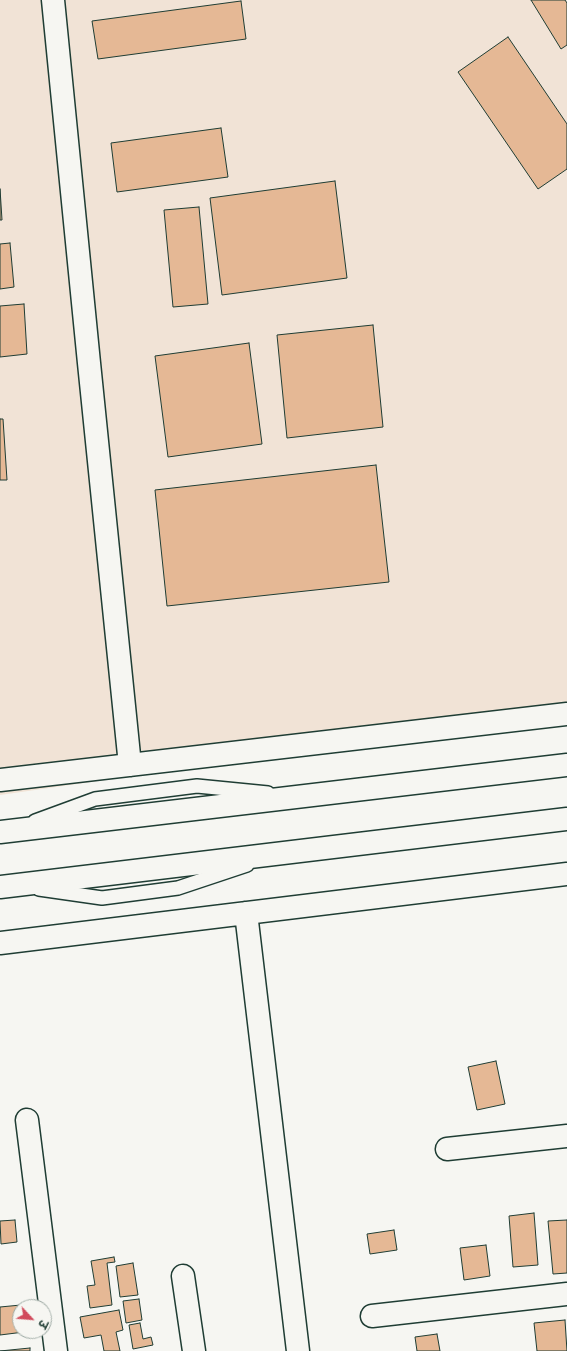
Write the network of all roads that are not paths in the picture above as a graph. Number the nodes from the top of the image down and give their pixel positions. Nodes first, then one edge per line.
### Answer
1 (53, 0) edge
2 (567, 714) edge
3 (130, 765) junction
4 (567, 765) edge
5 (0, 780) edge
6 (567, 819) edge
7 (2, 831) edge
8 (567, 874) edge
9 (8, 886) edge
10 (246, 913) junction
11 (0, 943) edge
12 (27, 1120) dead end
13 (567, 1136) edge
14 (447, 1149) dead end
15 (183, 1276) dead end
16 (567, 1294) edge
17 (372, 1316) dead end
18 (56, 1351) edge
19 (194, 1351) edge
20 (298, 1351) edge

1 - 3 street
2 - 3 street
3 - 5 street
4 - 7 street
6 - 9 street
8 - 10 street
10 - 11 street
10 - 20 street
12 - 18 street
13 - 14 street
15 - 19 street
16 - 17 street

